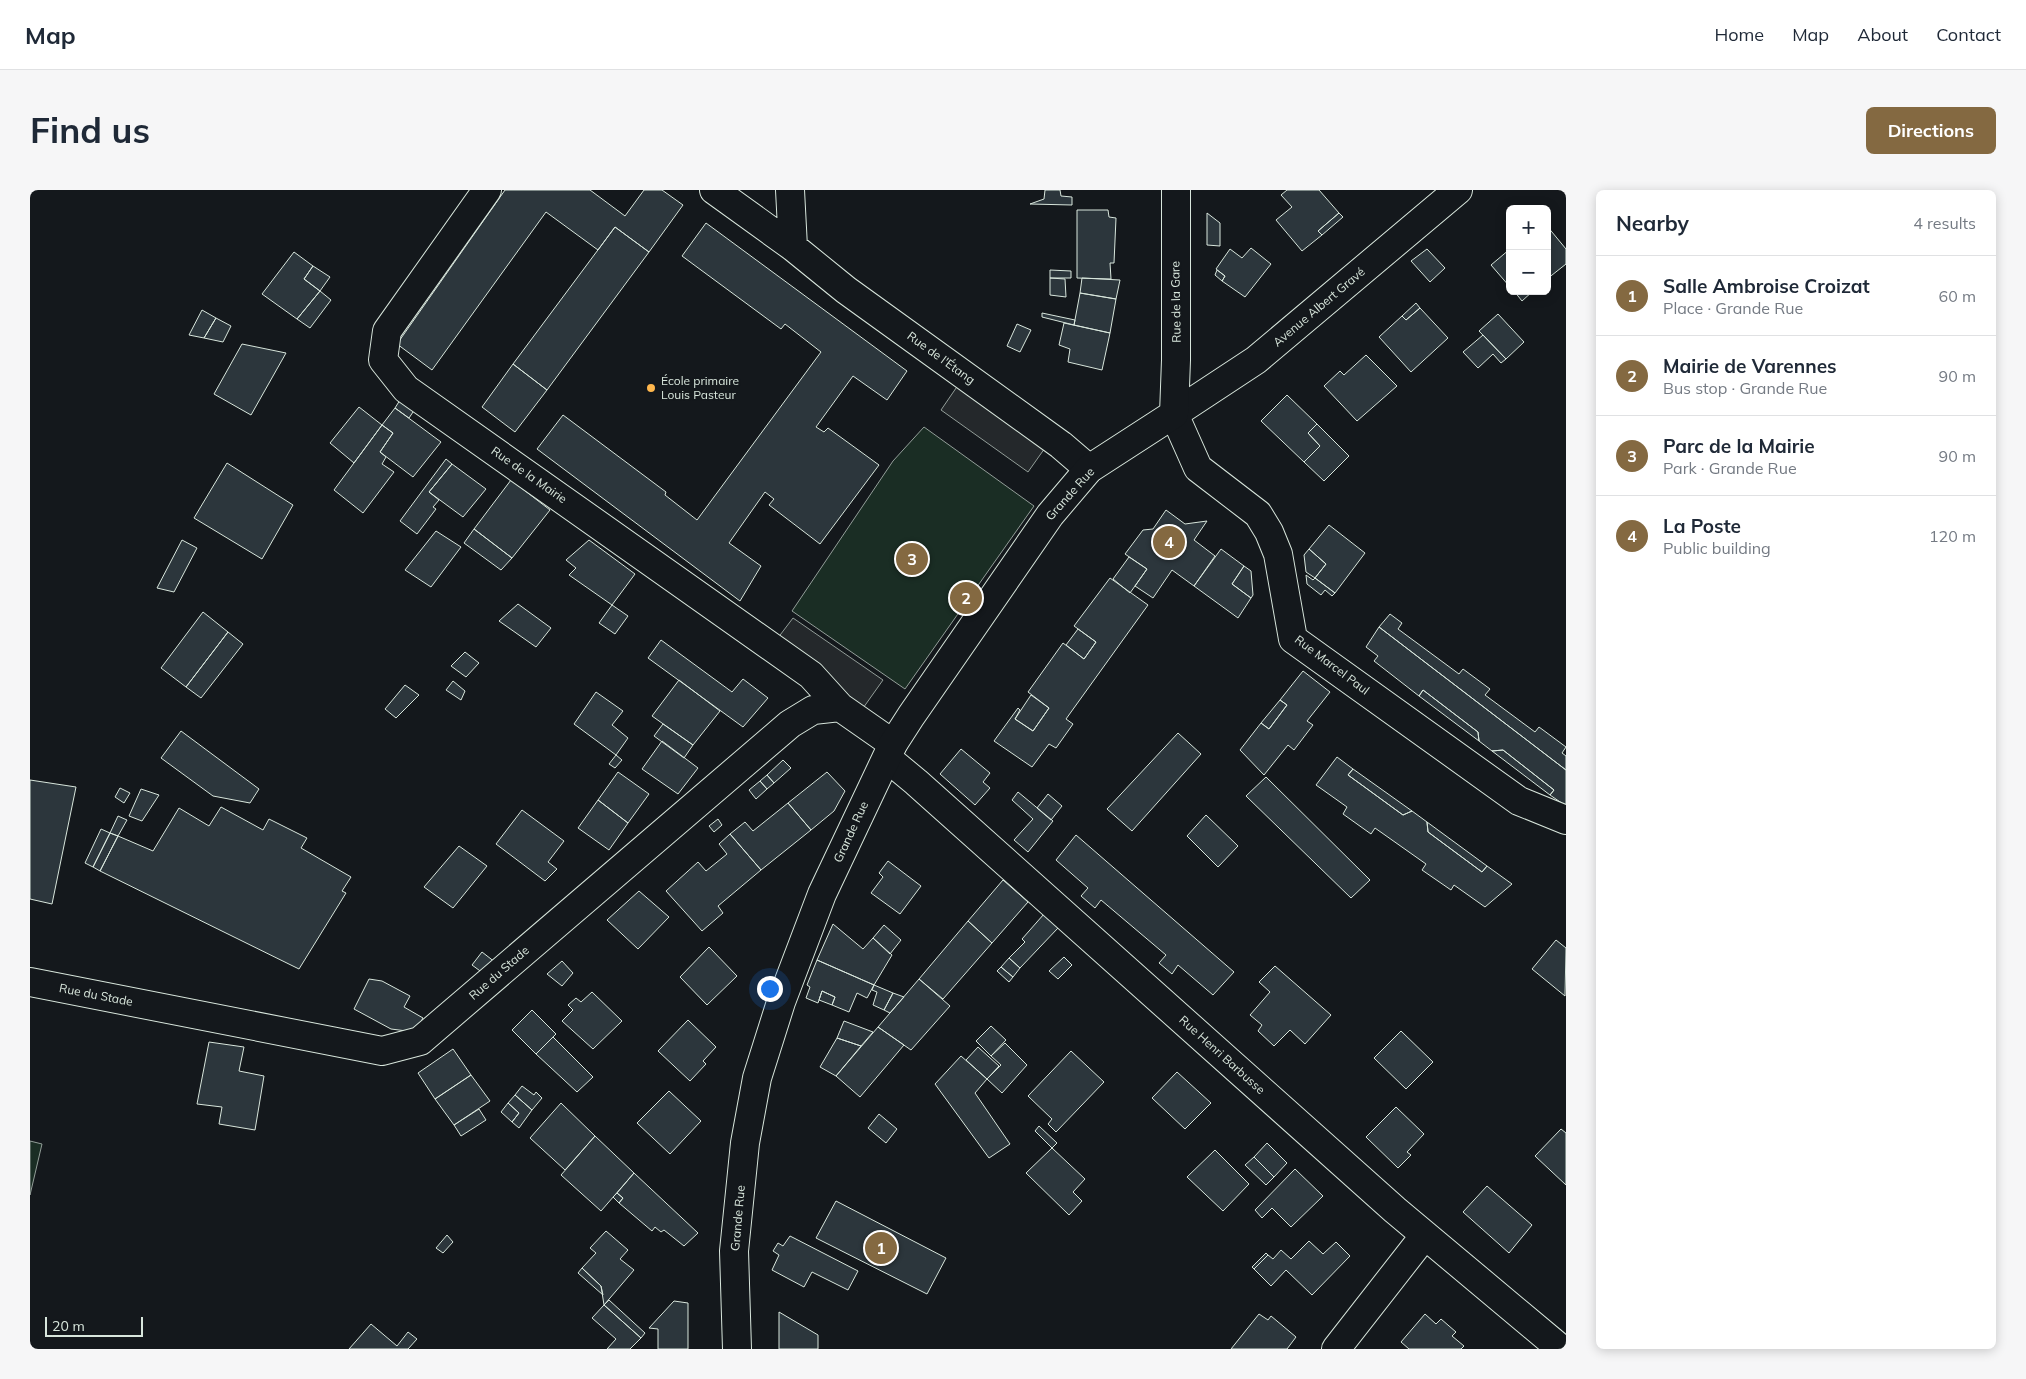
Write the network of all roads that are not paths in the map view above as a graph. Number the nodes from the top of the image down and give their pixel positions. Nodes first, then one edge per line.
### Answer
1 (487, 190) edge
2 (714, 190) edge
3 (790, 190) edge
4 (1176, 190) edge
5 (1458, 190) edge
6 (793, 247) junction
7 (1174, 414) junction
8 (1089, 469) junction
9 (840, 707) junction
10 (890, 751) junction
11 (1566, 820) edge
12 (30, 982) edge
13 (1425, 1235) junction
14 (737, 1349) edge
15 (1336, 1349) edge
16 (1561, 1349) edge

1 - 9 street, Rue de la Mairie
2 - 6 street, Rue de l'Étang
3 - 6 street
4 - 7 street, Rue de la Gare
5 - 7 street, Avenue Albert Gravé
6 - 8 street, Rue de l'Étang
7 - 8 street, Grande Rue
7 - 11 street, Rue Marcel Paul
8 - 10 street, Grande Rue
9 - 10 street
9 - 12 street, Rue du Stade
10 - 13 street, Rue Henri Barbusse
10 - 14 street, Grande Rue
13 - 15 street
13 - 16 street, Rue Henri Barbusse

